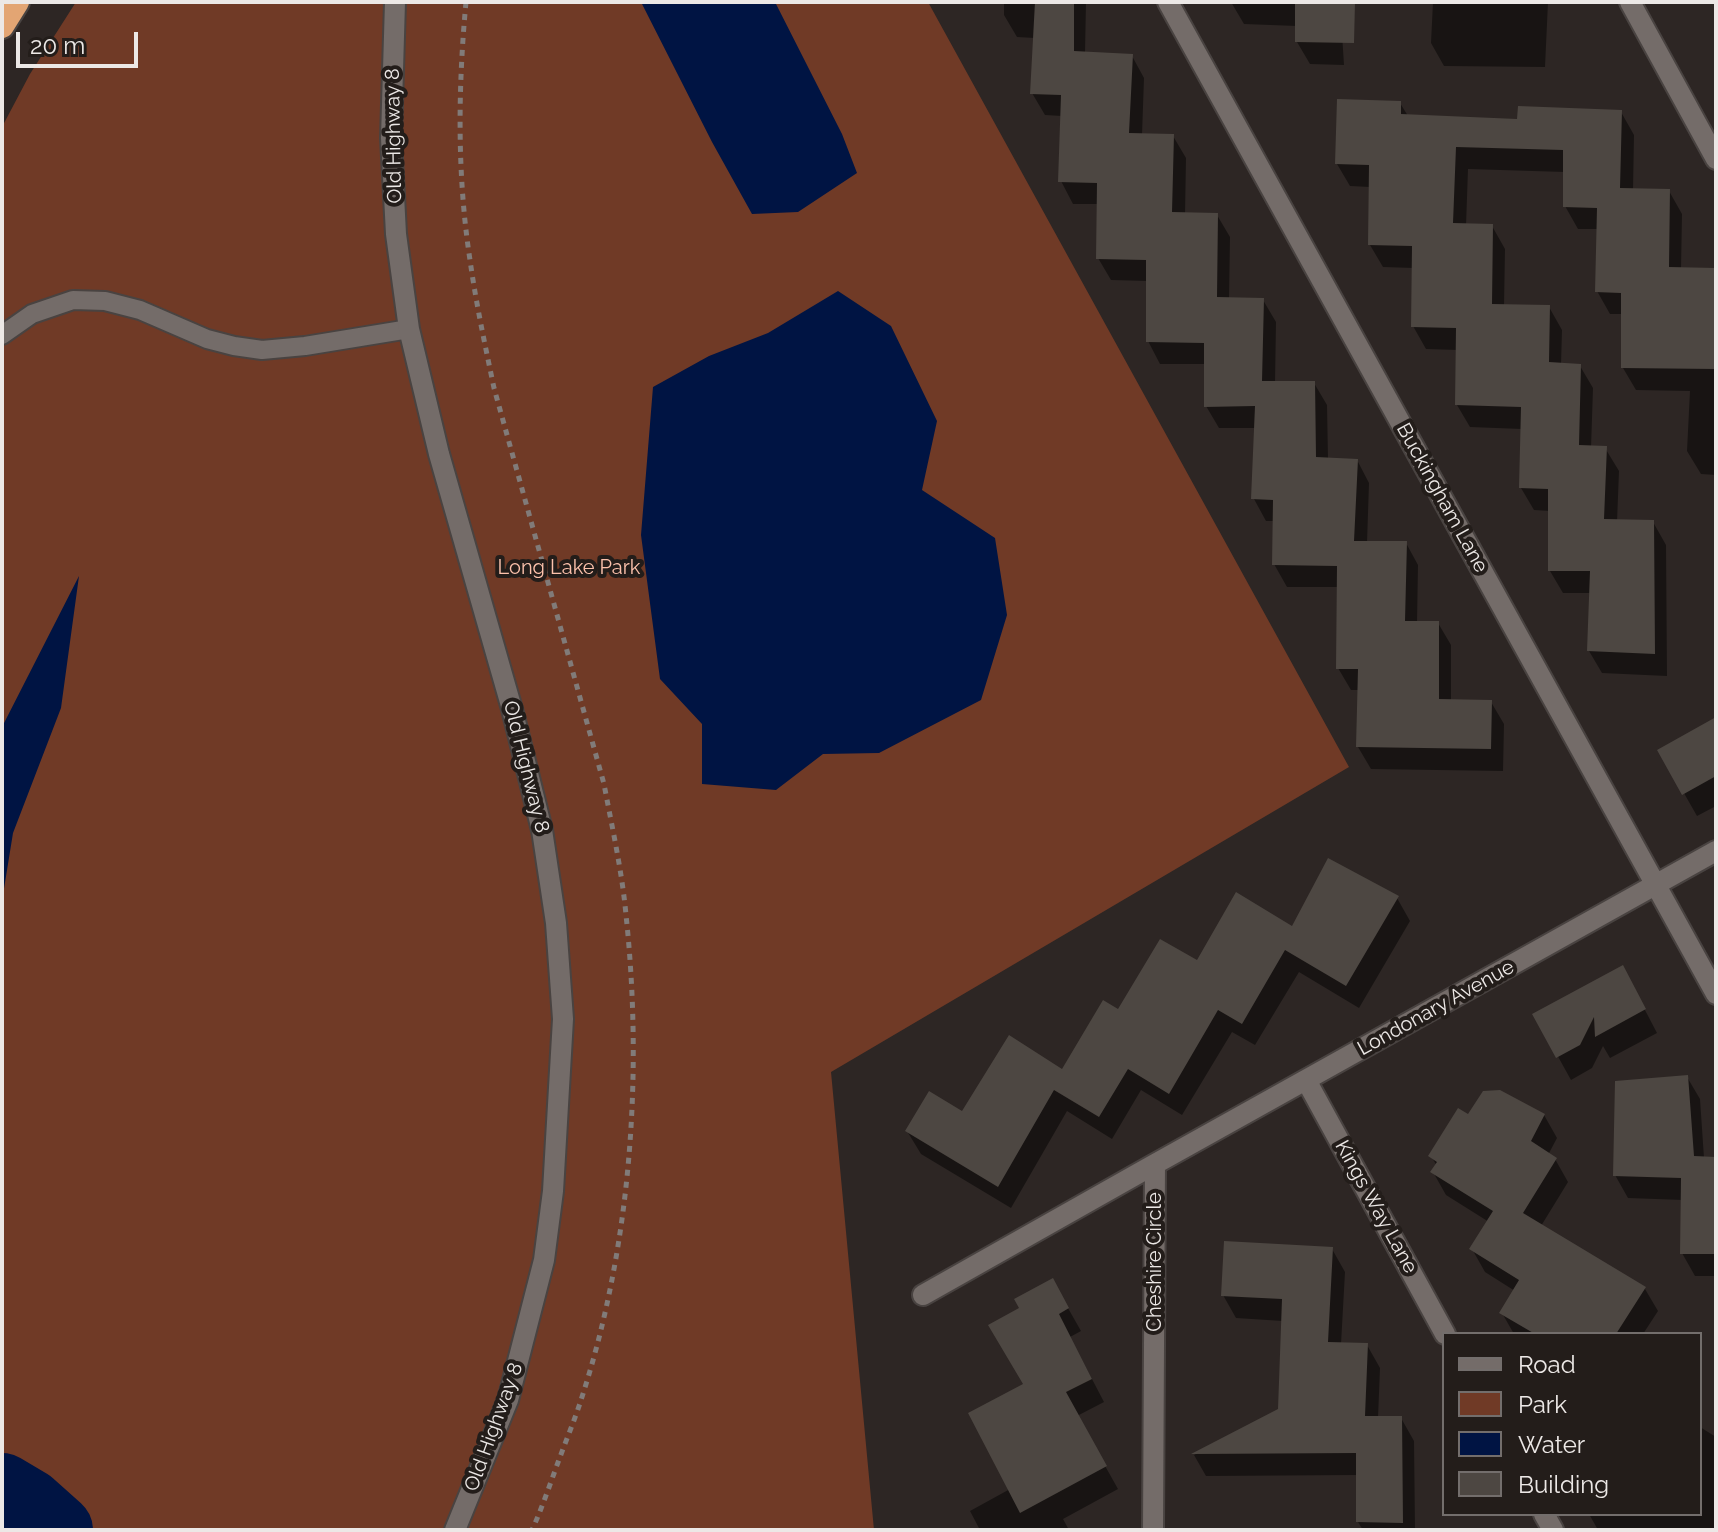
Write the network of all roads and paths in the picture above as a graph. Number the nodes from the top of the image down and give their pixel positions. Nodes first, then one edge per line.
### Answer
1 (17, 2) edge
2 (395, 2) edge
3 (1168, 2) edge
4 (1630, 2) edge
5 (2, 26) edge
6 (1716, 159) edge
7 (409, 329) junction
8 (2, 335) edge
9 (1716, 851) edge
10 (1656, 885) junction
11 (1716, 994) edge
12 (1306, 1080) junction
13 (1155, 1164) junction
14 (923, 1295) dead end
15 (1444, 1332) edge
16 (455, 1530) edge
17 (1153, 1530) edge

1 - 5 highway
2 - 7 street, Old Highway 8
3 - 10 street, Buckingham Lane
4 - 6 street
7 - 8 lane
7 - 16 street, Old Highway 8
9 - 10 street, Londonary Avenue
10 - 11 street, Buckingham Lane
10 - 12 street, Londonary Avenue
12 - 13 street, Londonary Avenue
12 - 15 street, Kings Way Lane
13 - 14 street, Cheshire Circle
13 - 17 street, Cheshire Circle

